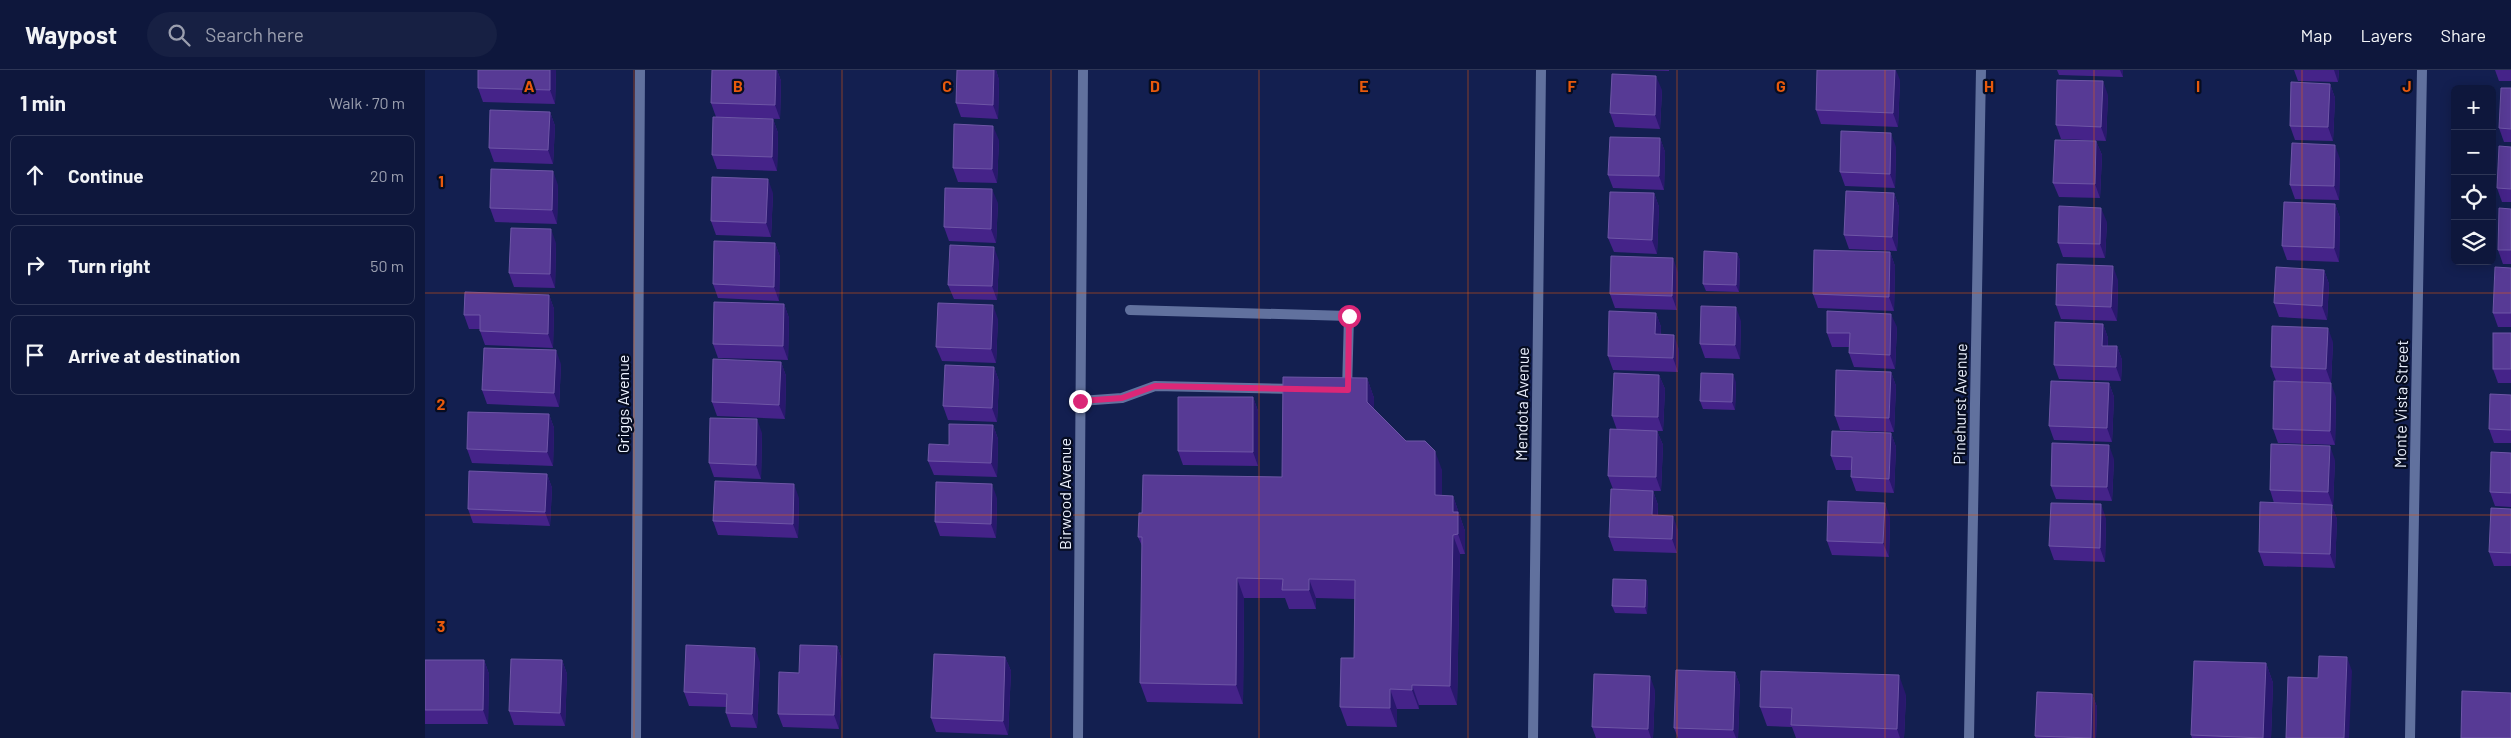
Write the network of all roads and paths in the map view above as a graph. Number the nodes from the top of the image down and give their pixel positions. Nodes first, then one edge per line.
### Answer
1 (640, 70) edge
2 (1083, 70) edge
3 (1541, 70) edge
4 (1981, 70) edge
5 (2422, 70) edge
6 (1130, 310) dead end
7 (1309, 389) edge
8 (1338, 390) edge
9 (1080, 401) junction
10 (636, 738) edge
11 (1078, 738) edge
12 (1533, 738) edge
13 (1969, 738) edge
14 (2410, 738) edge

1 - 10 street, Griggs Avenue
2 - 9 street, Birwood Avenue
3 - 12 street, Mendota Avenue
4 - 13 street, Pinehurst Avenue
5 - 14 street, Monte Vista Street
6 - 8 street
7 - 9 street
9 - 11 street, Birwood Avenue

